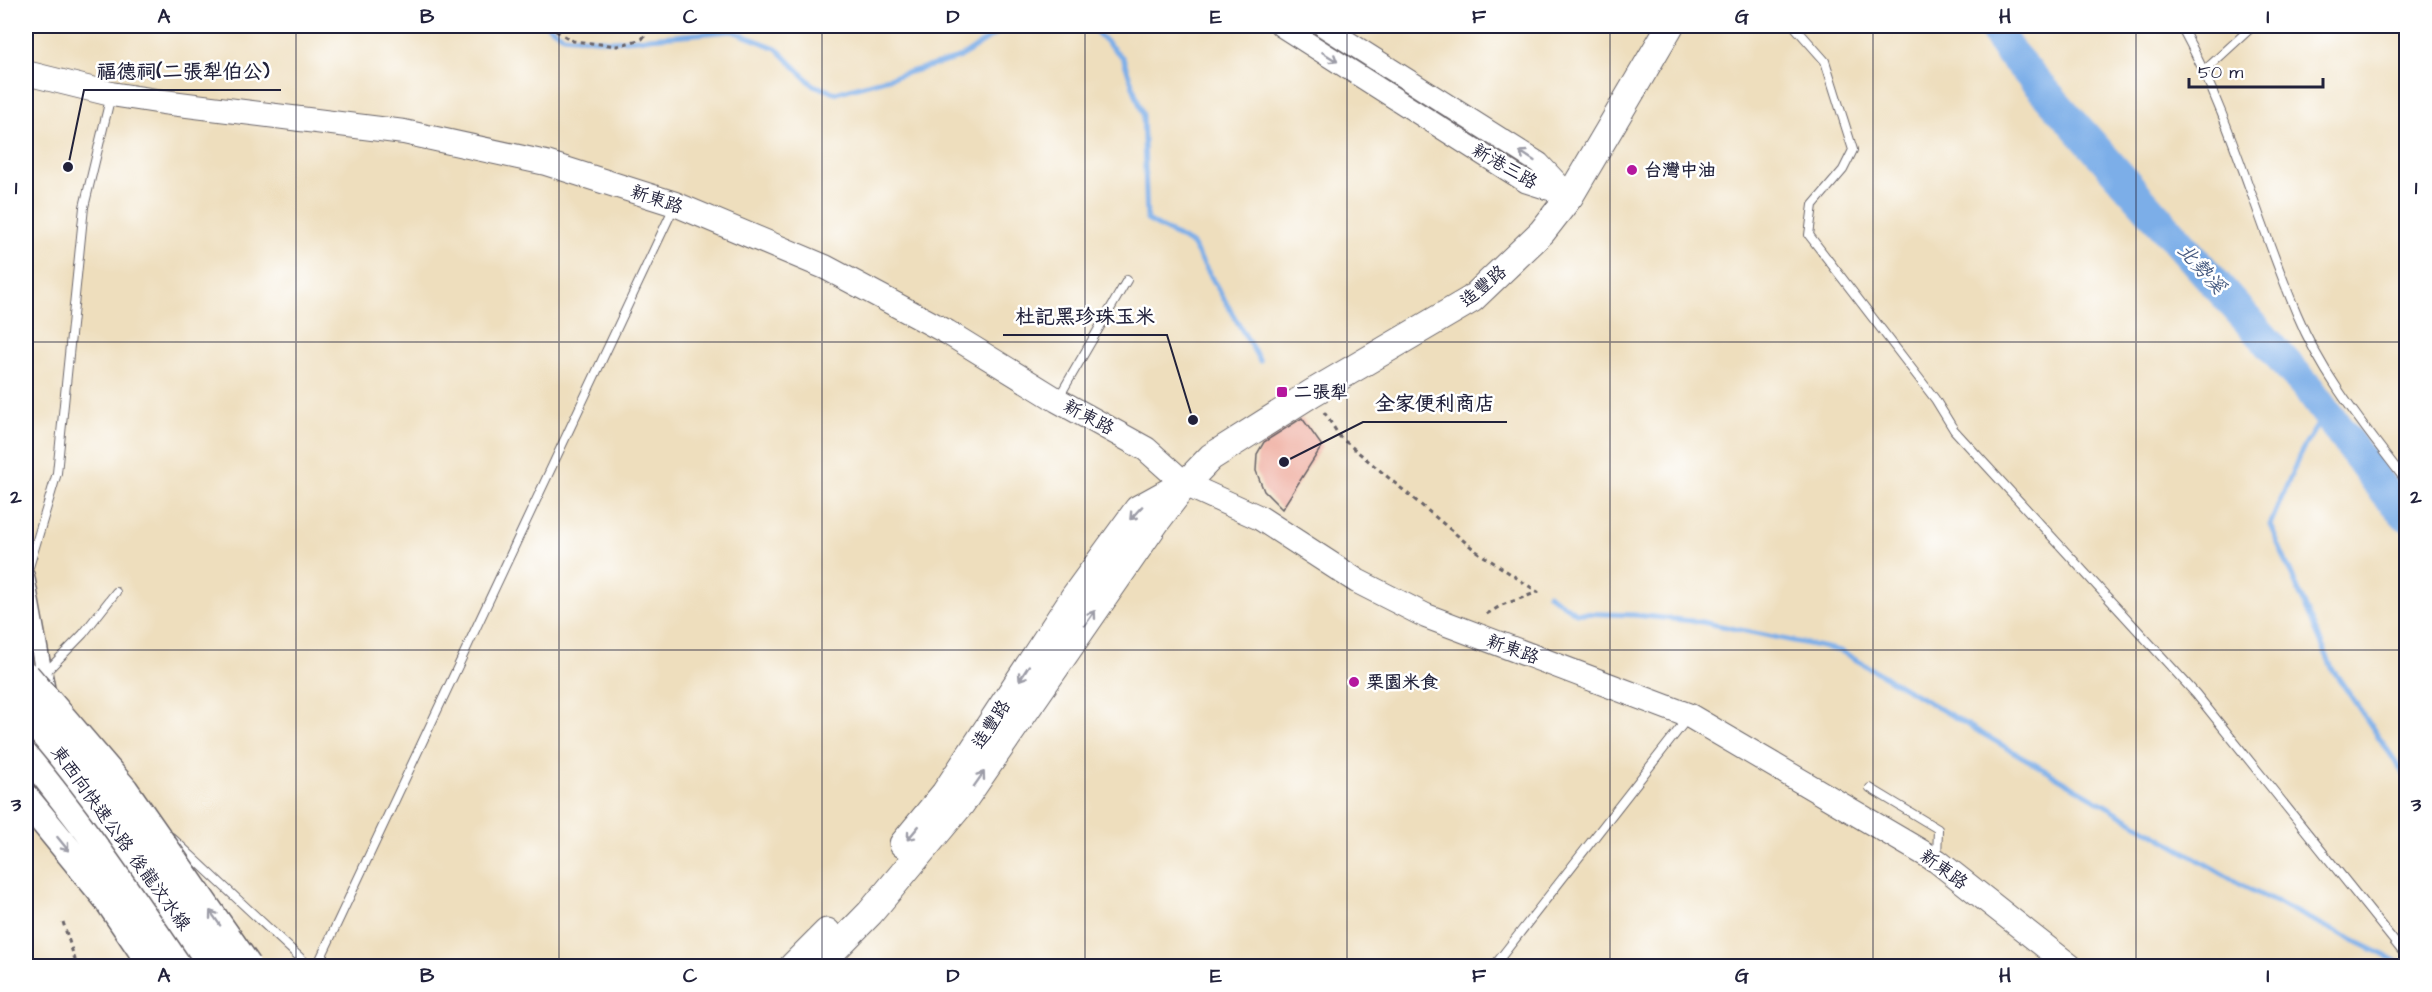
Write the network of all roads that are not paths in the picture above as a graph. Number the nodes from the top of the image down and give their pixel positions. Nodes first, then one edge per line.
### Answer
1 (1281, 26) edge
2 (1323, 26) edge
3 (1670, 26) edge
4 (1794, 26) edge
5 (2181, 26) edge
6 (2253, 26) edge
7 (2205, 70) junction
8 (26, 73) edge
9 (111, 94) junction
10 (1570, 196) junction
11 (675, 204) junction
12 (1126, 279) dead end
13 (1057, 400) junction
14 (2406, 481) edge
15 (1185, 484) junction
16 (26, 576) edge
17 (116, 592) dead end
18 (35, 675) edge
19 (26, 713) edge
20 (1690, 716) junction
21 (68, 740) dead end
22 (26, 750) edge
23 (1870, 788) dead end
24 (26, 799) edge
25 (1937, 861) junction
26 (2406, 956) edge
27 (153, 966) edge
28 (184, 966) edge
29 (192, 966) edge
30 (213, 966) edge
31 (247, 966) edge
32 (309, 966) edge
33 (317, 966) edge
34 (793, 966) edge
35 (818, 966) edge
36 (1494, 966) edge
37 (2070, 966) edge

1 -> 10 street, 新港三路
10 -> 2 street, 新港三路
3 - 10 main road, 造豐路
4 - 26 lane
5 - 7 lane
6 - 7 lane
7 - 14 lane
8 - 9 main road, 新東路
9 - 11 main road, 新東路
9 - 16 lane
10 - 15 main road, 造豐路
11 - 13 main road, 新東路
11 - 33 lane
12 - 13 lane
13 - 15 main road, 新東路
15 - 20 main road, 新東路
15 -> 34 main road, 造豐路
35 -> 15 main road, 造豐路
16 - 18 street
17 - 18 lane
18 - 29 street
31 -> 18 highway, bridge
19 - 30 highway, 東西向快速公路 後龍汶水線, bridge
20 - 25 main road, 新東路
20 - 36 lane
21 - 32 lane
22 - 28 highway, 東西向快速公路 後龍汶水線
23 - 25 lane
24 -> 27 highway
25 - 37 main road, 新東路

